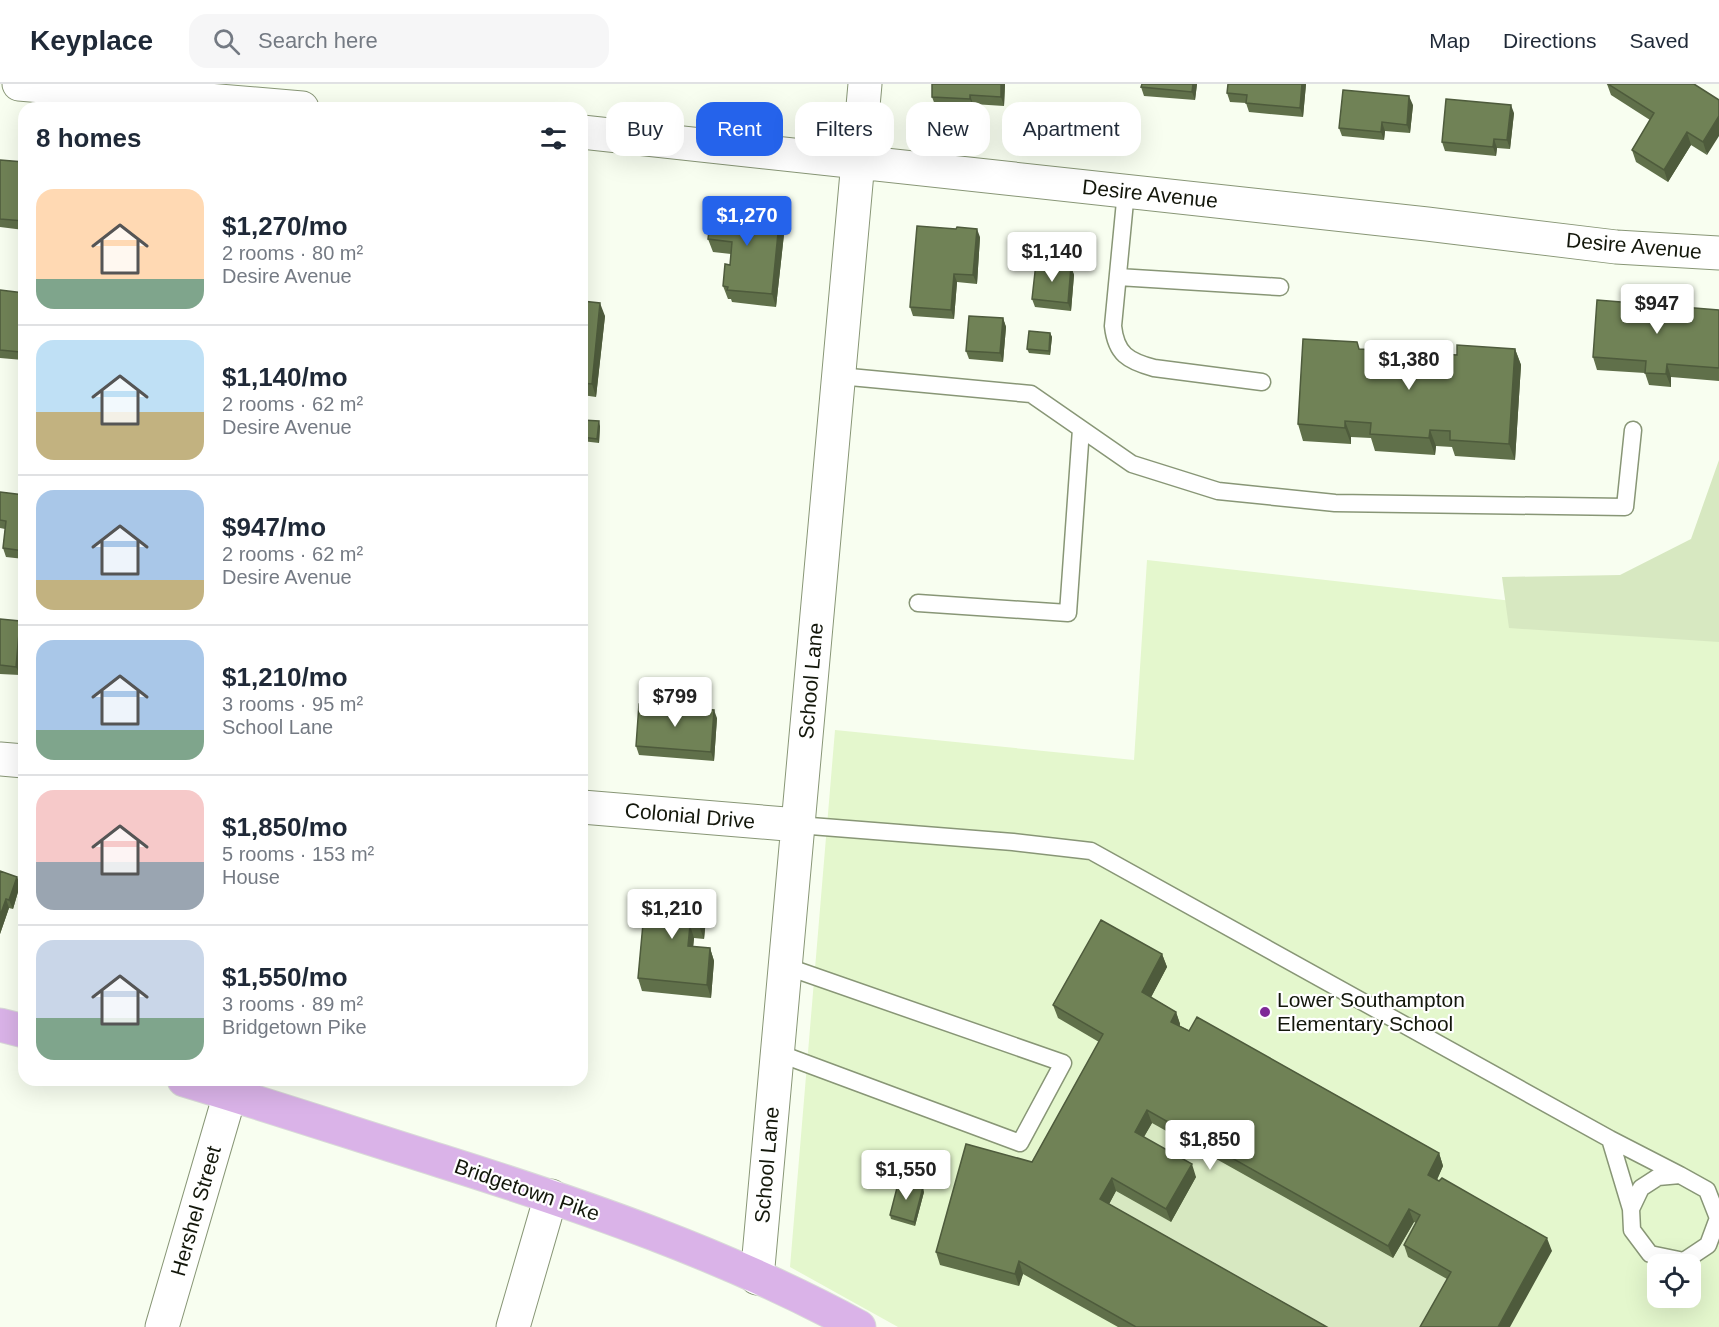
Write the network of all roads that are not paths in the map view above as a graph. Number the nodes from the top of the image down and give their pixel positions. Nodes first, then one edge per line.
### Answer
1 (19, 84) edge
2 (865, 84) edge
3 (231, 102) edge
4 (588, 133) edge
5 (858, 163) junction
6 (1126, 191) junction
7 (1719, 253) edge
8 (1118, 277) junction
9 (1280, 287) dead end
10 (839, 376) junction
11 (1262, 382) dead end
12 (1081, 429) junction
13 (1633, 430) dead end
14 (918, 603) dead end
15 (0, 759) edge
16 (18, 760) edge
17 (588, 808) edge
18 (798, 825) junction
19 (785, 966) junction
20 (0, 1025) edge
21 (18, 1030) edge
22 (778, 1053) junction
23 (204, 1086) edge
24 (230, 1094) junction
25 (1610, 1139) junction
26 (1680, 1175) junction
27 (1713, 1193) edge
28 (551, 1196) junction
29 (1631, 1209) junction
30 (1714, 1244) edge
31 (757, 1278) junction
32 (162, 1327) edge
33 (513, 1327) edge
34 (860, 1327) edge

1 - 3 street
2 - 5 street, School Lane
4 - 5 street, Desire Avenue
5 - 6 street, Desire Avenue
5 - 10 street, School Lane
6 - 7 street, Desire Avenue
6 - 8 lane
8 - 9 lane
8 - 11 lane
10 - 12 lane
10 - 18 street, School Lane
12 - 13 lane
12 - 14 lane
15 - 16 street
17 - 18 street, Colonial Drive
18 - 19 street, School Lane
18 - 25 lane
19 - 22 street, School Lane
19 - 22 lane
20 - 21 main road
22 - 31 street, School Lane
23 - 24 main road, Bridgetown Pike
24 - 28 main road, Bridgetown Pike
24 - 32 street, Hershel Street
25 - 26 lane
25 - 29 lane
26 - 27 lane
26 - 29 lane
27 - 30 lane
28 - 31 main road, Bridgetown Pike
28 - 33 street
29 - 30 lane
31 - 34 main road, Bridgetown Pike

